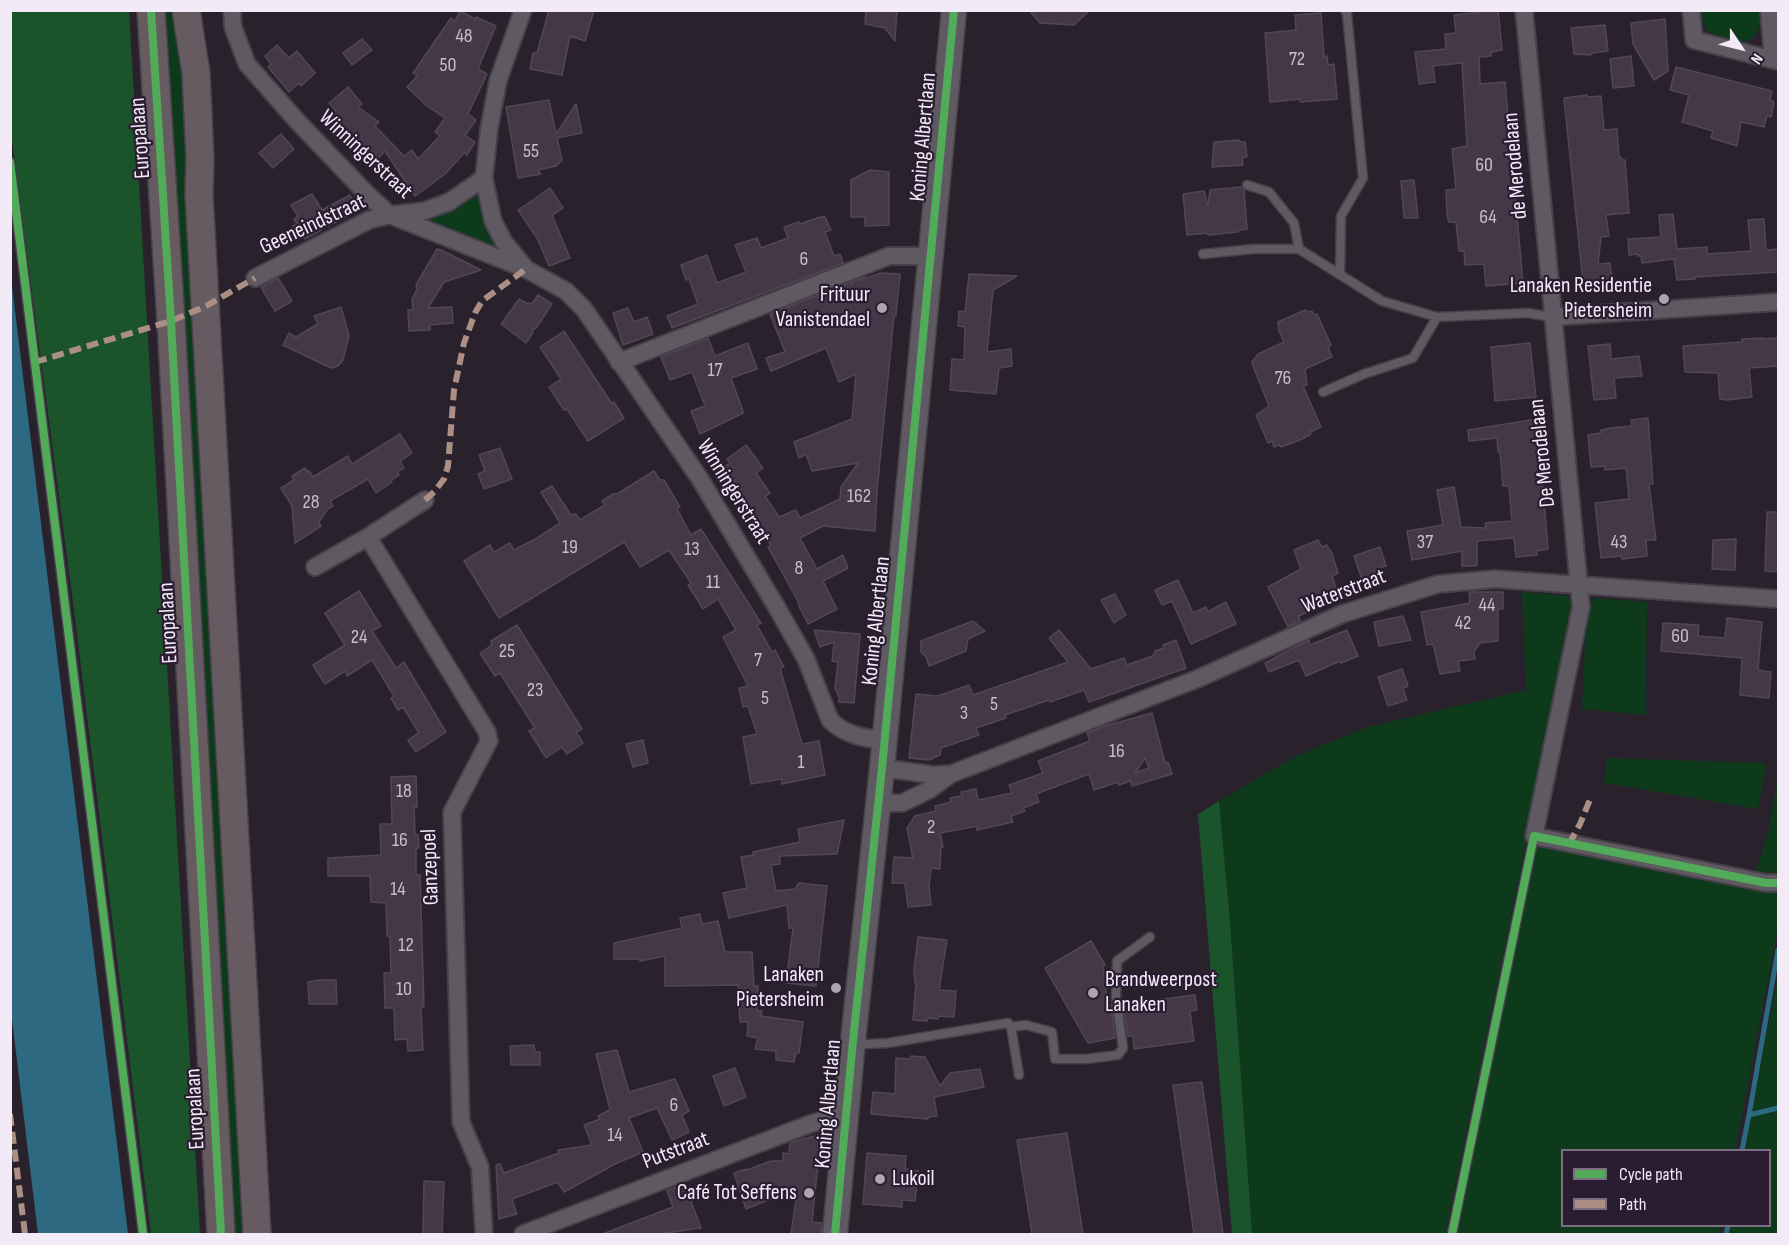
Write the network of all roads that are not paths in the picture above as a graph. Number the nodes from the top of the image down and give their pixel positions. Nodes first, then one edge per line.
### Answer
1 (152, 10) edge
2 (186, 10) edge
3 (232, 10) edge
4 (523, 10) edge
5 (954, 10) edge
6 (1345, 10) edge
7 (1524, 10) edge
8 (1690, 10) edge
9 (1769, 10) edge
10 (1776, 61) edge
11 (10, 162) edge
12 (484, 178) junction
13 (1247, 185) dead end
14 (390, 215) junction
15 (1299, 249) junction
16 (1203, 254) dead end
17 (931, 256) junction
18 (526, 269) junction
19 (1340, 275) junction
20 (255, 278) dead end
21 (1779, 302) edge
22 (1437, 317) junction
23 (1552, 317) junction
24 (618, 362) junction
25 (1323, 392) dead end
26 (426, 500) dead end
27 (368, 537) junction
28 (315, 567) dead end
29 (1579, 584) junction
30 (1779, 599) edge
31 (883, 740) junction
32 (882, 768) junction
33 (951, 774) junction
34 (878, 803) junction
35 (1534, 836) junction
36 (1779, 883) edge
37 (1150, 937) dead end
38 (1011, 1027) junction
39 (853, 1041) junction
40 (1019, 1075) dead end
41 (846, 1113) junction
42 (143, 1234) edge
43 (221, 1234) edge
44 (257, 1234) edge
45 (484, 1234) edge
46 (523, 1234) edge
47 (835, 1234) edge
48 (1452, 1234) edge

1 - 43 main road, Europalaan
2 - 44 main road
3 - 14 street, Winningerstraat
4 - 12 street, Winningerstraat
5 - 17 street, Koning Albertlaan
6 - 19 lane
7 - 23 street, de Merodelaan
8 - 10 street
9 - 10 street
11 - 42 lane
12 - 14 street, Geeneindstraat
12 - 18 street, Winningerstraat
13 - 15 lane
14 - 18 street, Winningerstraat
14 - 20 street, Geeneindstraat
15 - 16 lane
15 - 19 lane
17 - 24 street
17 - 31 street, Koning Albertlaan
18 - 24 street, Winningerstraat
19 - 22 lane
21 - 23 street
22 - 23 lane
22 - 25 lane
23 - 29 street, De Merodelaan
24 - 31 street, Winningerstraat
26 - 27 street
27 - 28 street
27 - 45 street, Ganzepoel
29 - 30 street, Waterstraat
29 - 33 street, Waterstraat
29 - 35 street, De Merodelaan
31 - 32 street, Koning Albertlaan
32 - 33 street, Waterstraat
32 - 34 street, Koning Albertlaan
33 - 34 street, Waterstraat
34 - 39 street, Koning Albertlaan
35 - 36 street
35 - 48 lane
37 - 38 lane
38 - 39 lane
38 - 40 lane
39 - 41 street, Koning Albertlaan
41 - 46 street, Putstraat
41 - 47 street, Koning Albertlaan

